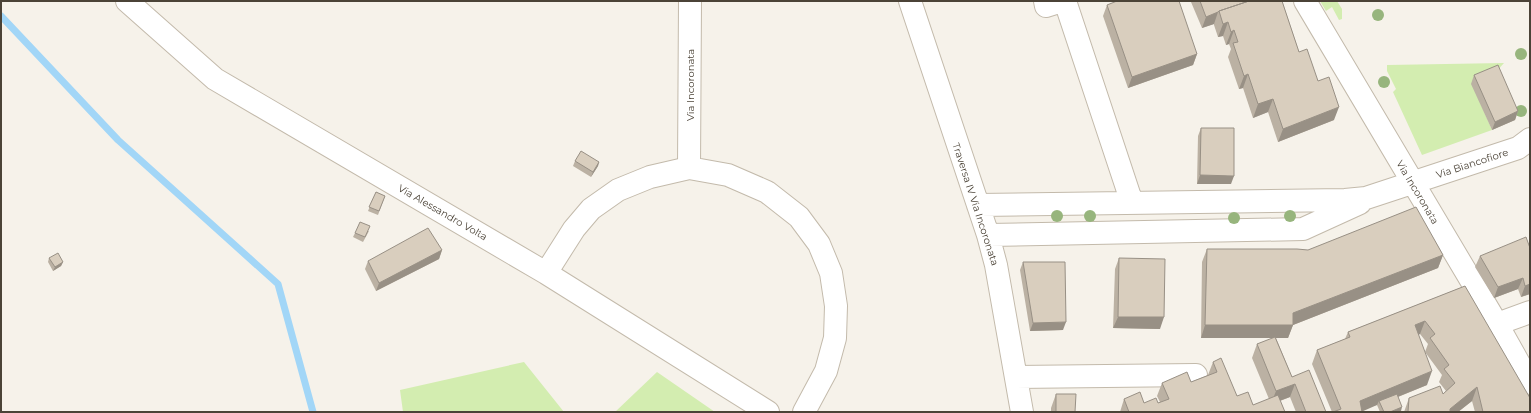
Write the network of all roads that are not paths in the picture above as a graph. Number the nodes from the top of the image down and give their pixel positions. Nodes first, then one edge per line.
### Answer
1 (127, 1) edge
2 (690, 1) edge
3 (910, 1) edge
4 (1044, 1) edge
5 (1063, 1) edge
6 (1305, 1) edge
7 (1530, 139) edge
8 (689, 168) junction
9 (1413, 182) junction
10 (1366, 198) junction
11 (1132, 203) junction
12 (978, 205) junction
13 (988, 236) junction
14 (546, 273) junction
15 (1530, 312) edge
16 (1497, 324) junction
17 (1196, 375) dead end
18 (1016, 377) junction
19 (1530, 383) edge
20 (768, 412) edge
21 (804, 412) edge
22 (1022, 412) edge

1 - 14 street, Via Alessandro Volta
2 - 8 street, Via Incoronata
3 - 12 street, Traversa IV Via Incoronata
4 - 5 street
5 - 11 street
6 - 9 street, Via Incoronata
7 - 9 street, Via Biancofiore
8 - 14 street
8 - 21 street
9 - 10 street, Via Biancofiore
9 - 16 street, Via Incoronata
10 - 11 street
10 - 13 street
11 - 12 street
12 - 13 street, Traversa IV Via Incoronata
13 - 18 street, Traversa IV Via Incoronata
14 - 20 street, Via Alessandro Volta
15 - 16 street
16 - 19 street, Via Incoronata
17 - 18 street
18 - 22 street, Traversa IV Via Incoronata

